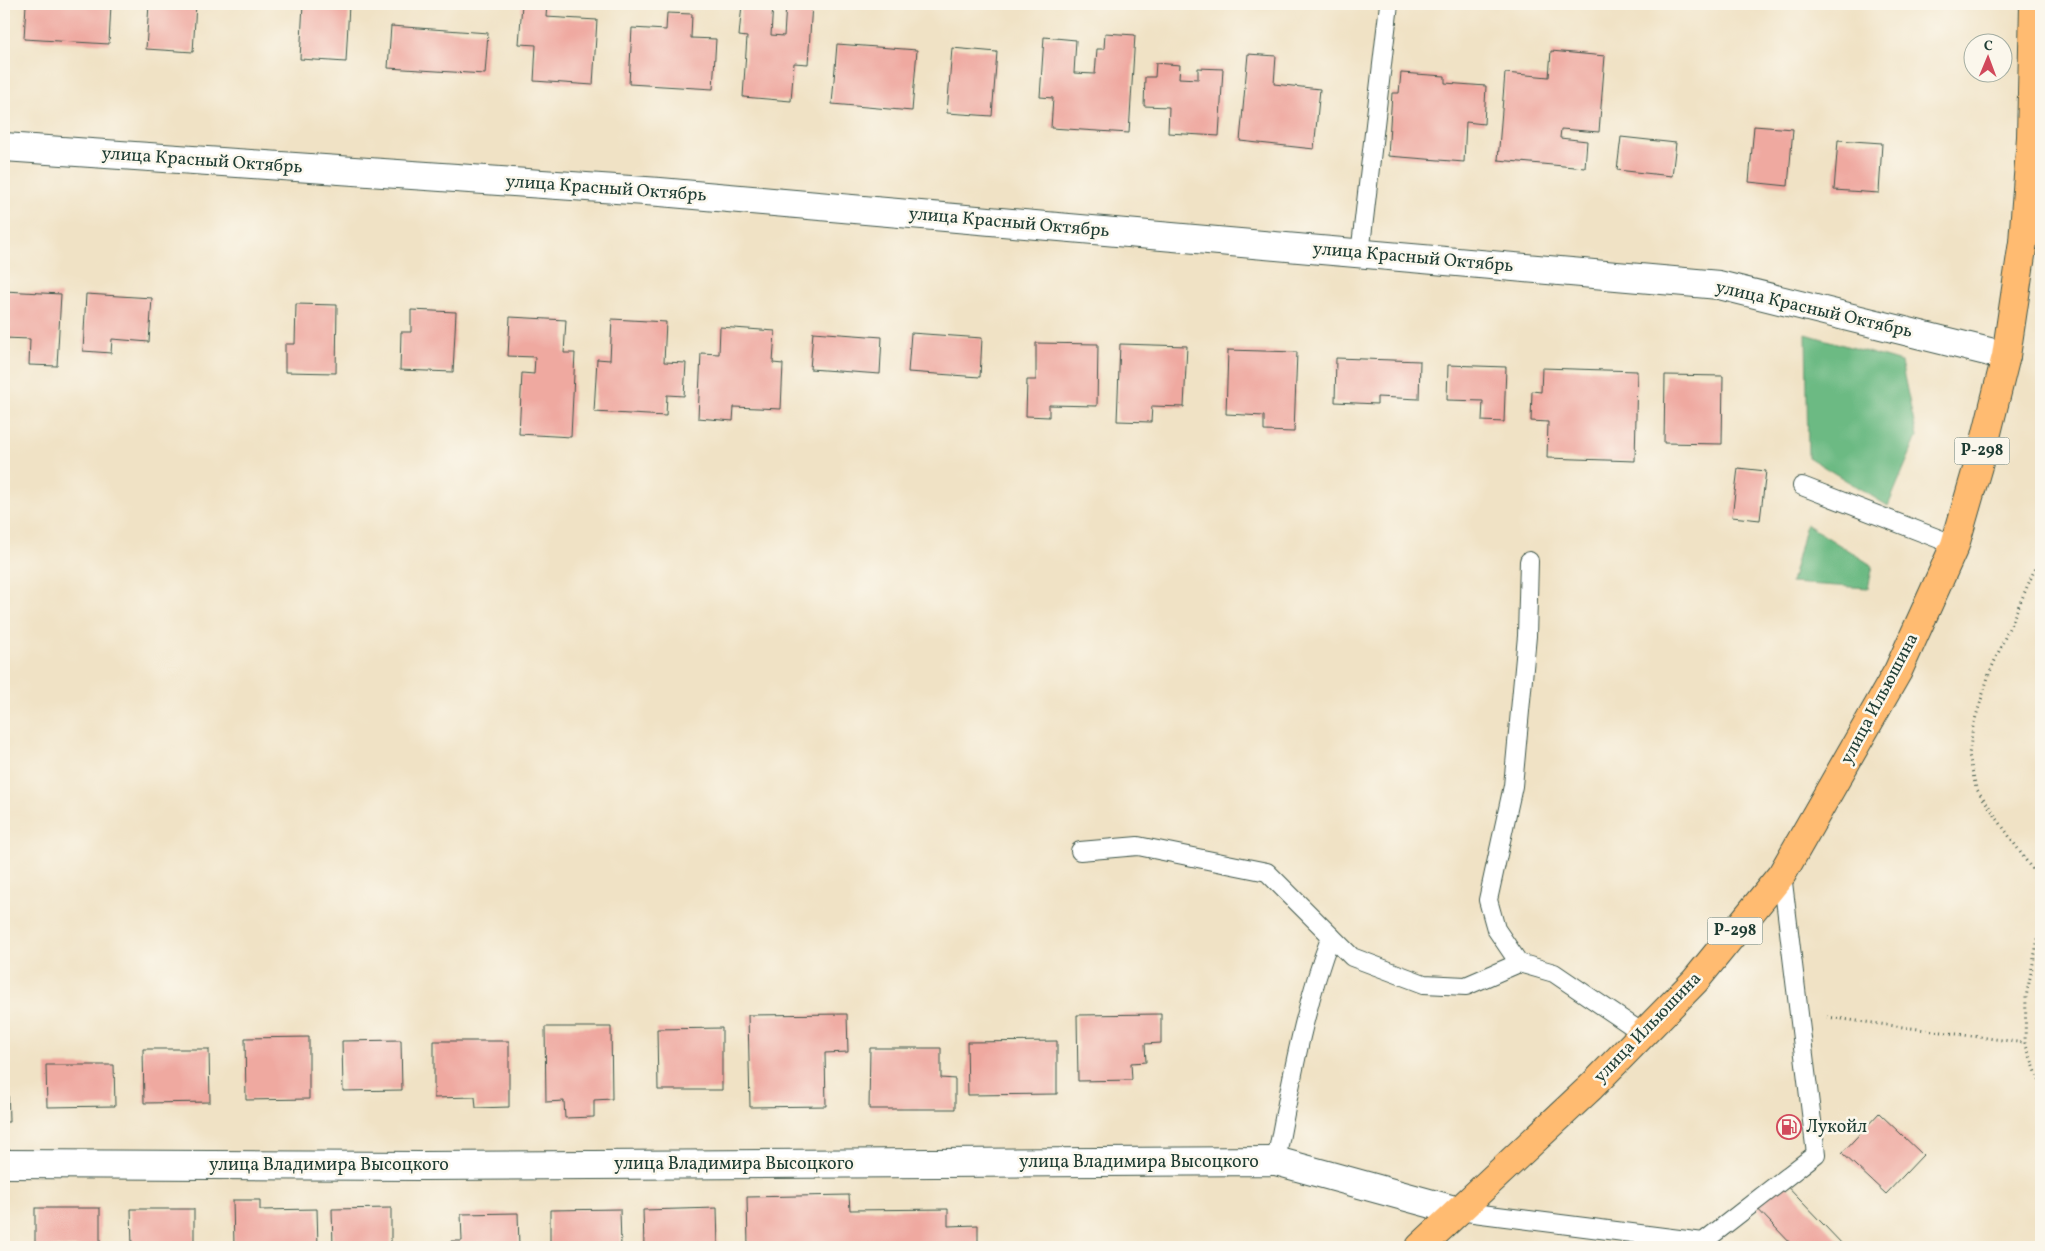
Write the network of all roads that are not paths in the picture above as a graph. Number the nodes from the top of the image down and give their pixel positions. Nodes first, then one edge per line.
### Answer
1 (1389, 4) edge
2 (2034, 4) edge
3 (4, 147) edge
4 (1360, 254) junction
5 (2006, 356) junction
6 (1802, 486) dead end
7 (1954, 544) junction
8 (1529, 562) dead end
9 (1080, 851) dead end
10 (1782, 874) junction
11 (1332, 936) junction
12 (1519, 963) junction
13 (1644, 1034) junction
14 (1276, 1161) junction
15 (4, 1164) edge
16 (1458, 1211) junction
17 (1420, 1247) edge

1 - 4 lane
2 - 5 highway, улица Ильюшина / Р-298
3 - 4 street, улица Красный Октябрь
4 - 5 street, улица Красный Октябрь
5 - 7 highway, улица Ильюшина / Р-298
6 - 7 lane
7 - 10 highway, улица Ильюшина / Р-298
8 - 12 lane
9 - 11 lane
10 - 13 highway, улица Ильюшина / Р-298
10 - 16 lane
11 - 12 lane
11 - 14 lane
12 - 13 lane
13 - 16 highway, улица Ильюшина / Р-298
14 - 15 street, улица Владимира Высоцкого
14 - 16 street, улица Владимира Высоцкого
16 - 17 highway, улица Ильюшина / Р-298

